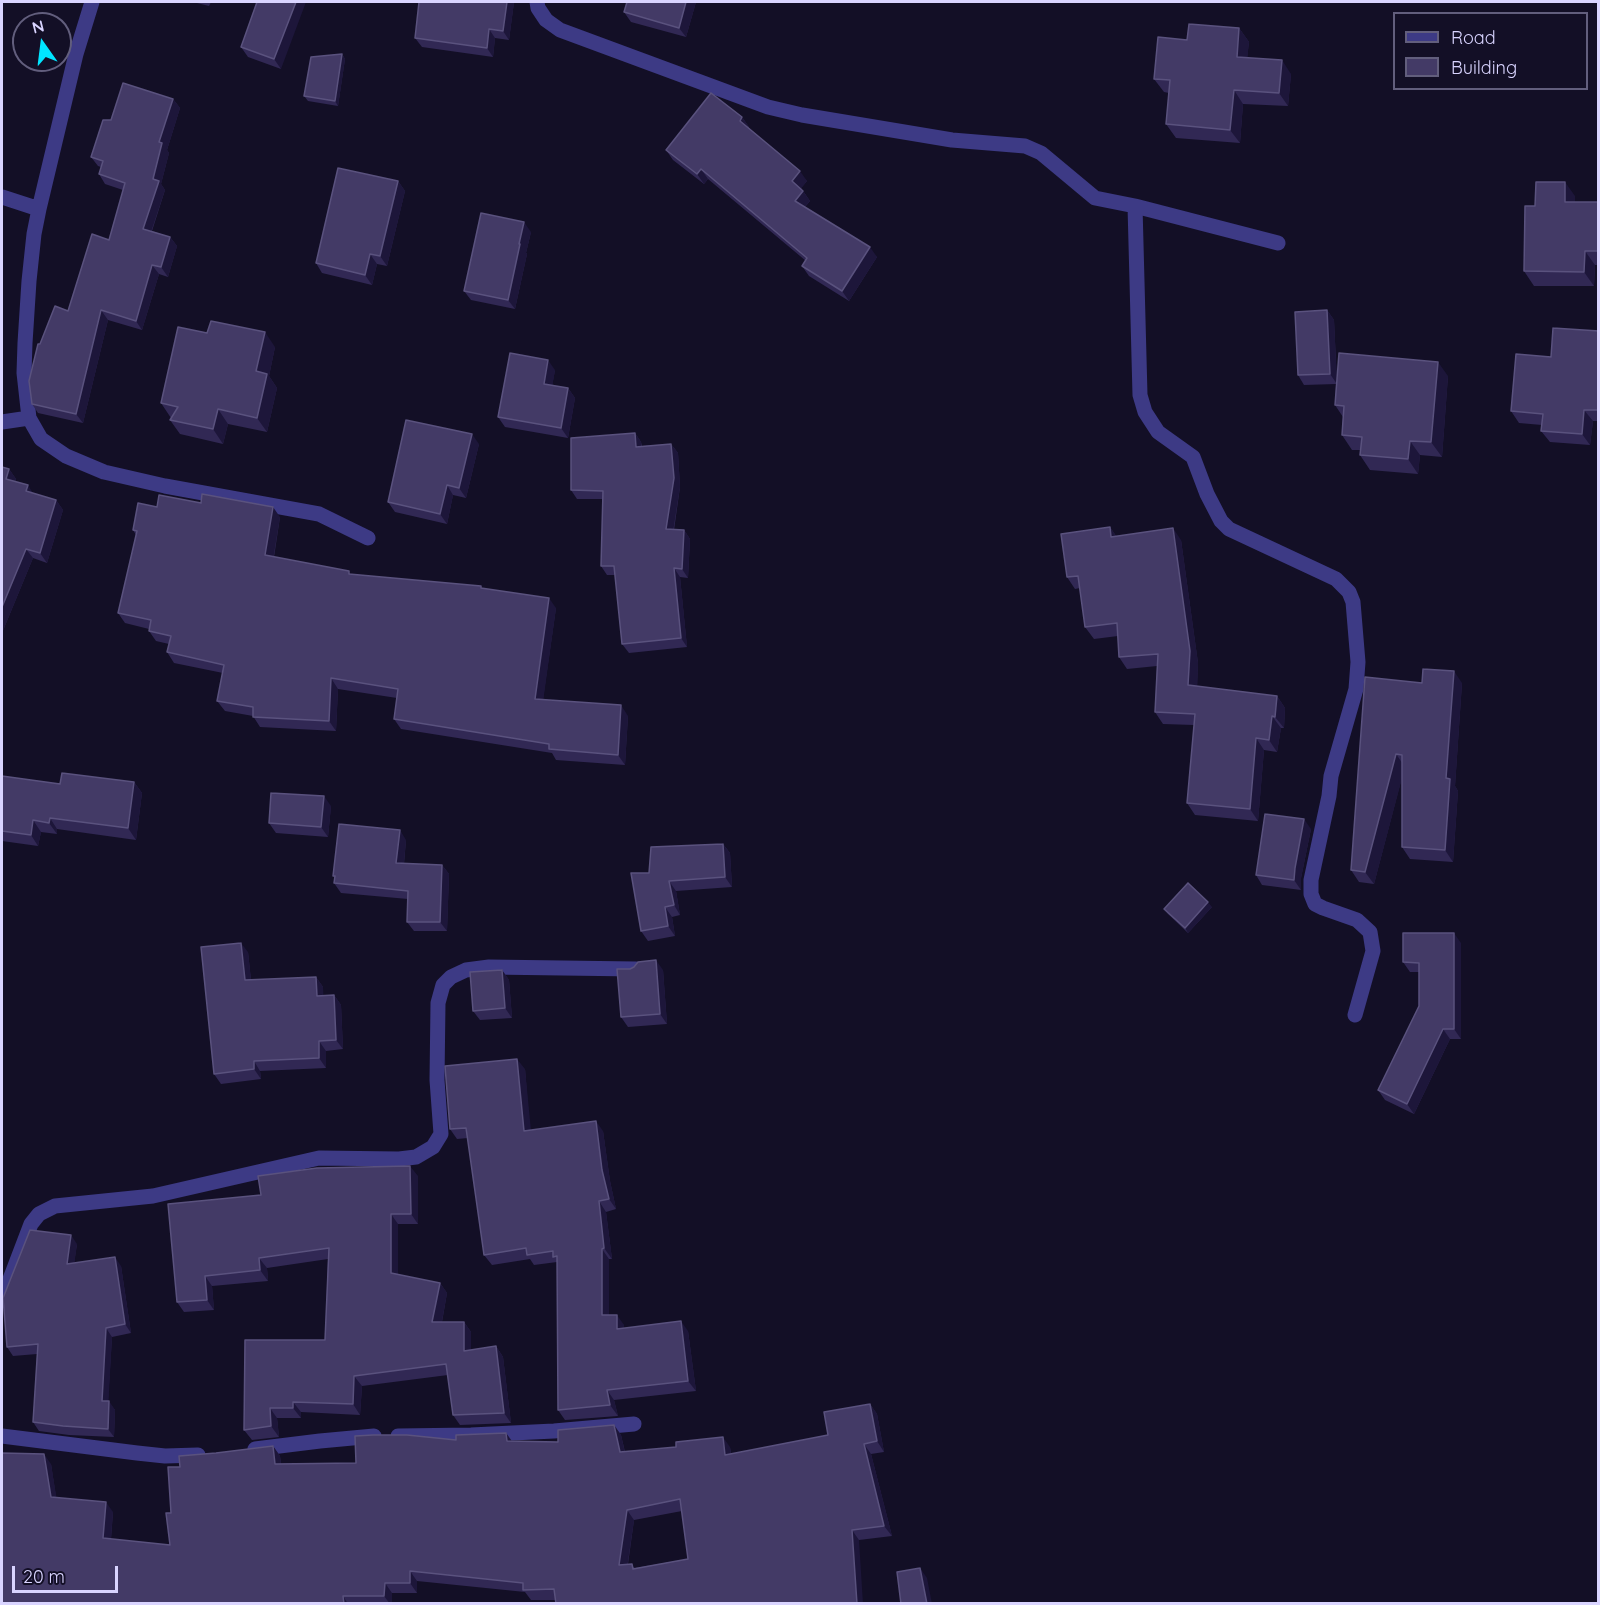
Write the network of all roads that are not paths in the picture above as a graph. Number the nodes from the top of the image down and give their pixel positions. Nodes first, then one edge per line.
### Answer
1 (92, 2) edge
2 (537, 2) edge
3 (2, 197) edge
4 (1135, 206) junction
5 (39, 208) junction
6 (1278, 243) dead end
7 (29, 418) junction
8 (2, 422) edge
9 (368, 538) dead end
10 (636, 969) edge
11 (1355, 1015) dead end
12 (2, 1300) edge
13 (634, 1424) dead end
14 (2, 1436) edge
15 (242, 1451) edge
16 (211, 1454) edge

1 - 5 street
2 - 4 street
3 - 5 street
4 - 6 street
4 - 11 street
5 - 7 street
7 - 8 street
7 - 9 street
10 - 12 street
13 - 15 street
14 - 16 street

